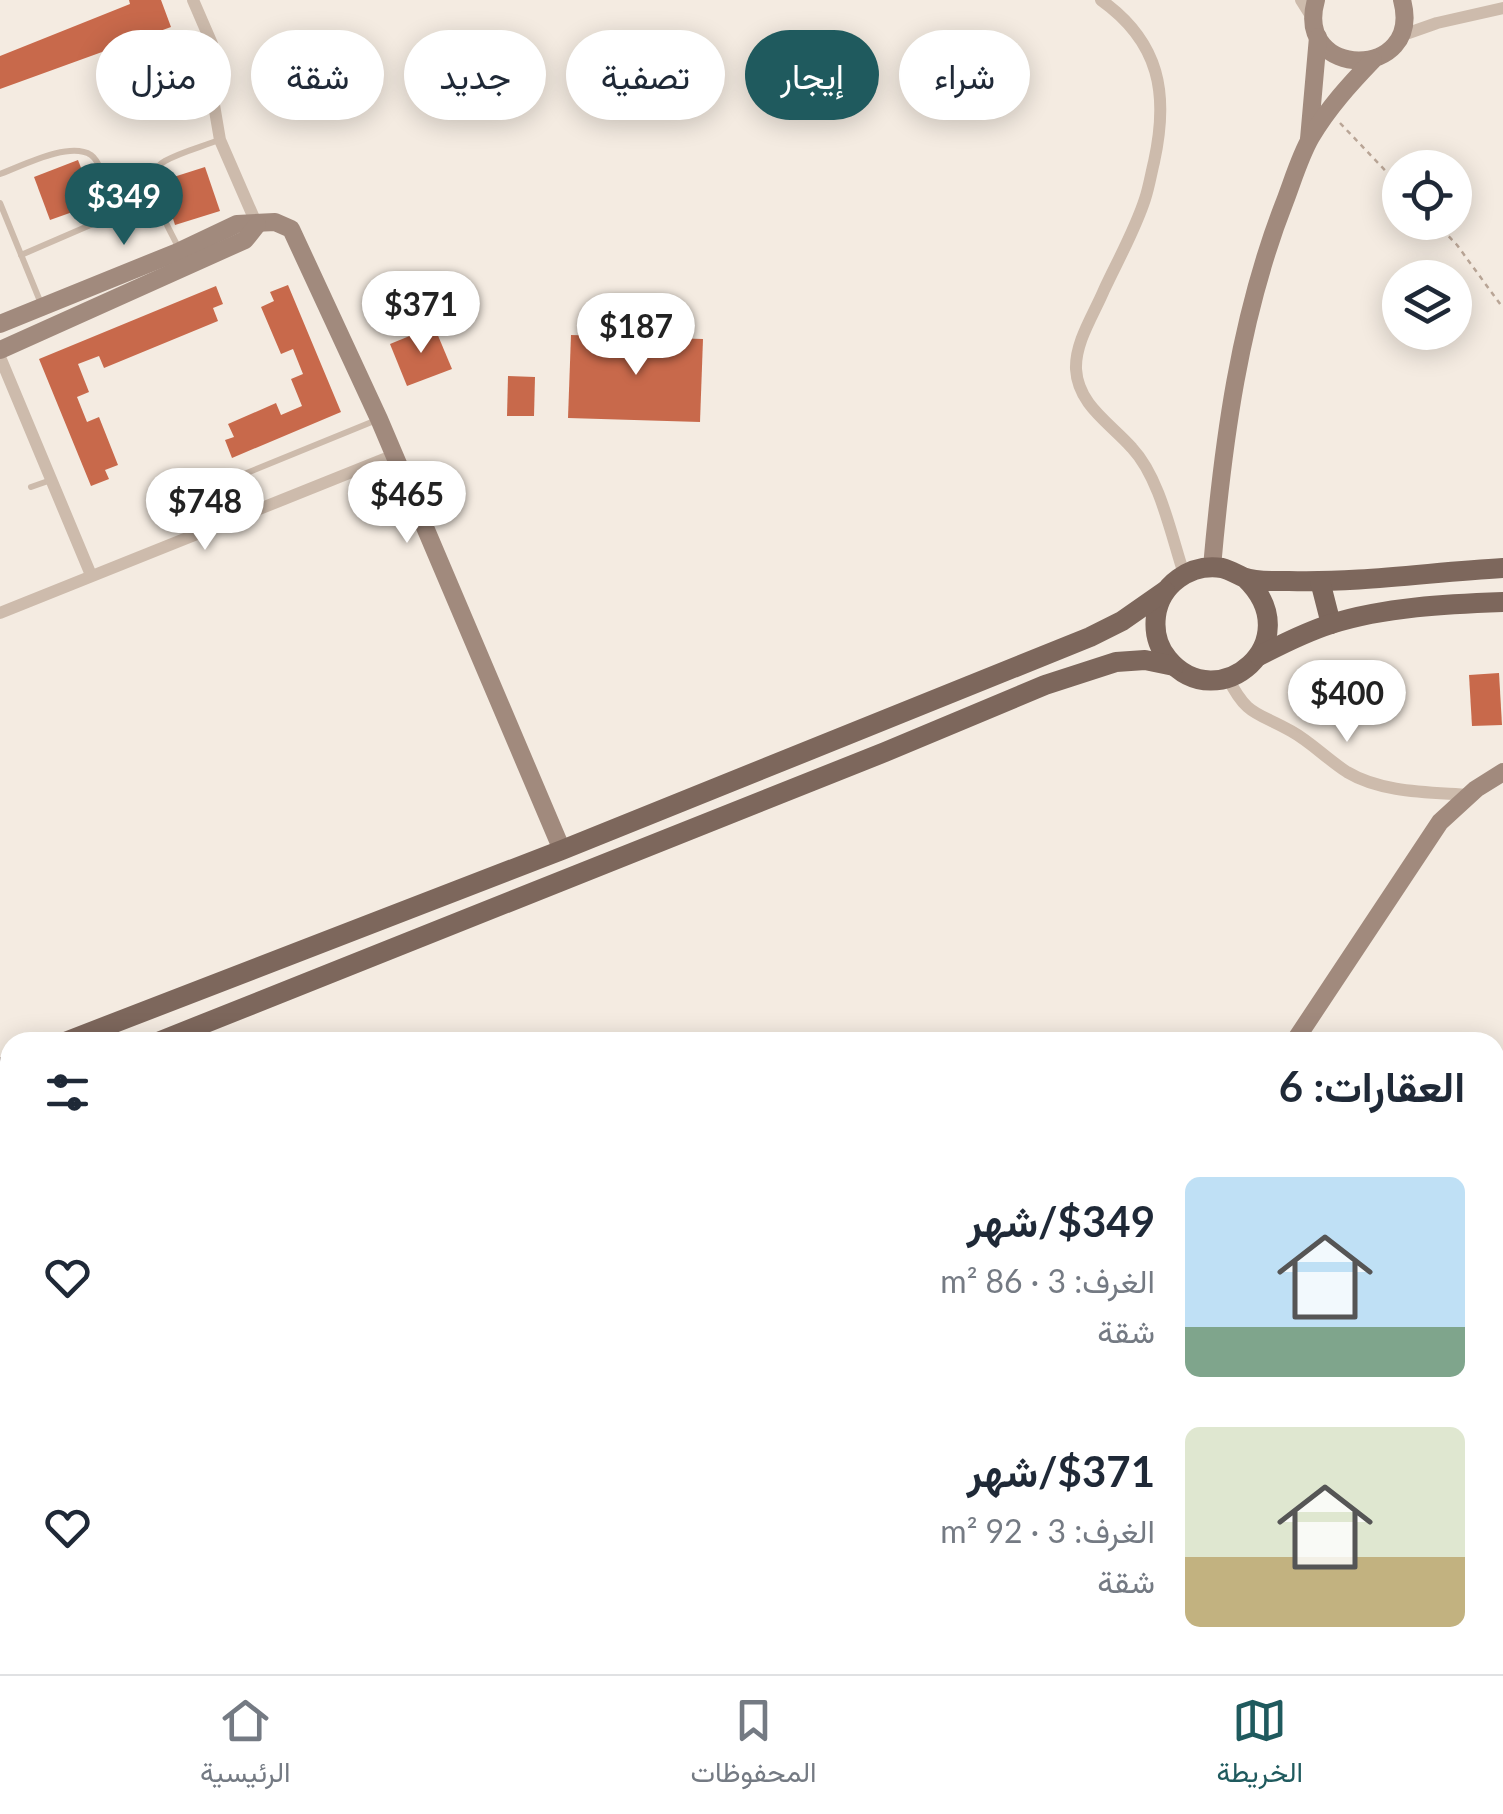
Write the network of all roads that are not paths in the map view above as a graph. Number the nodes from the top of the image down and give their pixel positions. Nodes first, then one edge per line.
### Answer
1 (193, 0) edge
2 (1101, 0) edge
3 (1301, 0) edge
4 (1402, 0) edge
5 (1503, 8) edge
6 (1315, 18) edge
7 (1400, 36) junction
8 (1373, 60) junction
9 (1309, 139) junction
10 (220, 140) junction
11 (0, 174) edge
12 (0, 203) edge
13 (257, 225) junction
14 (180, 250) junction
15 (21, 255) junction
16 (42, 307) junction
17 (0, 324) edge
18 (0, 354) edge
19 (380, 419) junction
20 (394, 455) junction
21 (232, 478) dead end
22 (51, 480) junction
23 (31, 488) dead end
24 (1212, 567) junction
25 (1503, 568) edge
26 (1184, 574) junction
27 (91, 576) junction
28 (1246, 578) junction
29 (1320, 582) junction
30 (1165, 592) junction
31 (1503, 602) edge
32 (0, 613) edge
33 (1331, 624) junction
34 (1090, 637) junction
35 (1259, 656) junction
36 (1102, 666) junction
37 (1174, 666) junction
38 (1228, 678) junction
39 (1503, 772) edge
40 (1468, 796) junction
41 (562, 850) junction
42 (92, 1032) edge
43 (183, 1032) edge
44 (1301, 1032) edge

1 - 10 street
2 - 26 street
3 - 6 street
4 - 7 street
5 - 7 street
6 - 8 street
6 - 9 street
7 - 8 street
8 - 9 street
9 - 24 street
10 - 13 street
10 - 14 lane
11 - 15 lane
12 - 15 lane
13 - 14 street
13 - 18 street
13 - 19 street
14 - 16 street
15 - 16 lane
16 - 17 street
18 - 22 street
19 - 20 street
19 - 21 lane
20 - 27 street
20 - 41 street
22 - 23 lane
22 - 27 street
24 - 26 main road
24 - 28 main road
25 - 29 main road
26 - 30 main road
27 - 32 street
28 - 29 main road
28 - 35 main road
29 - 33 main road
30 - 34 main road
30 - 37 main road
31 - 33 main road
33 - 35 main road
34 - 36 main road
34 - 41 main road
35 - 38 main road
36 - 37 main road
36 - 43 main road
37 - 38 main road
38 - 40 street
39 - 40 street
40 - 44 street
41 - 42 main road

